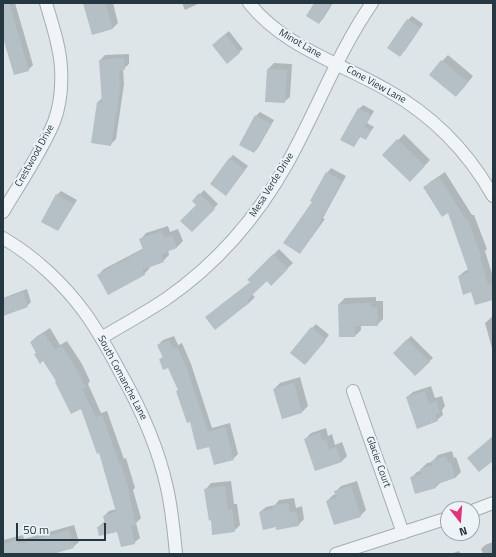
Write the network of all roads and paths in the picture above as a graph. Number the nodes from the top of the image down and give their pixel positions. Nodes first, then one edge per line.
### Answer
1 (46, 3) edge
2 (249, 3) edge
3 (372, 3) edge
4 (337, 64) junction
5 (493, 196) edge
6 (3, 212) edge
7 (3, 238) edge
8 (101, 338) junction
9 (353, 391) dead end
10 (493, 503) edge
11 (480, 508) edge
12 (440, 521) edge
13 (403, 533) junction
14 (176, 554) edge
15 (336, 554) edge

1 - 6 street, Crestwood Drive
2 - 4 street, Minot Lane
3 - 4 street, Mesa Verde Drive
4 - 5 street, Cone View Lane
4 - 8 street, Mesa Verde Drive
7 - 8 street, South Comanche Lane
8 - 14 street, South Comanche Lane
9 - 13 street, Glacier Court
10 - 11 street
12 - 13 street
13 - 15 street

